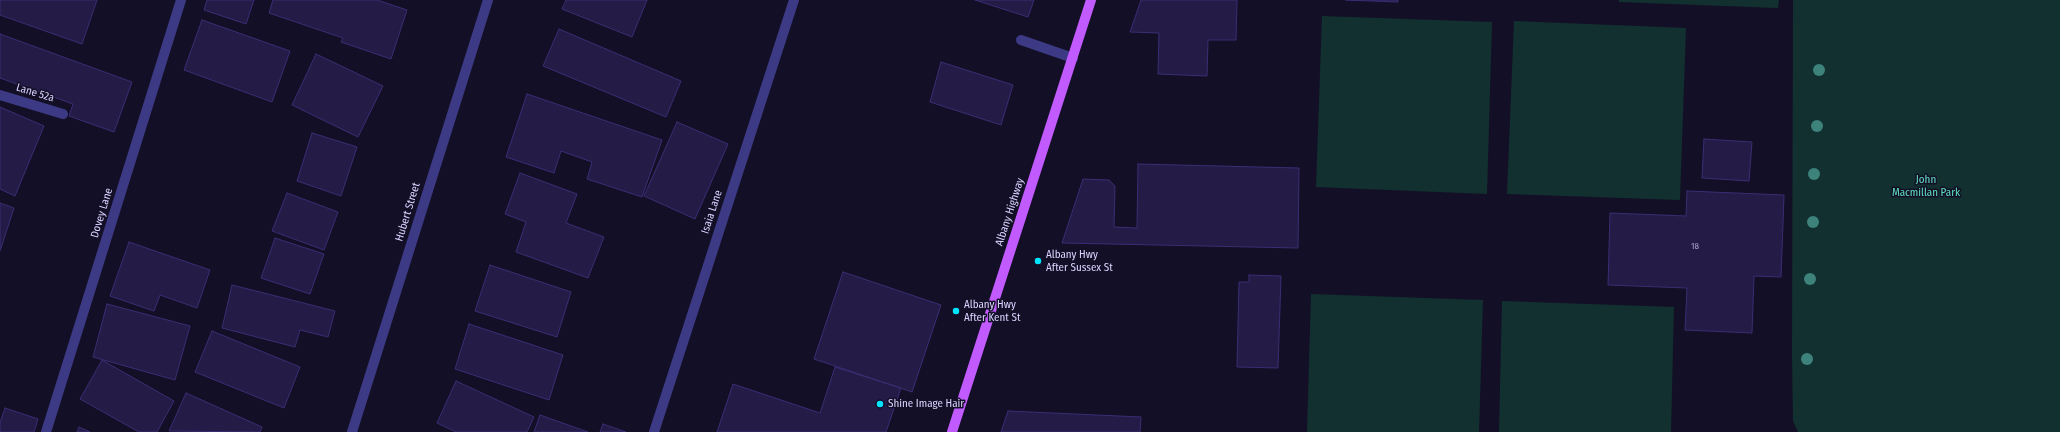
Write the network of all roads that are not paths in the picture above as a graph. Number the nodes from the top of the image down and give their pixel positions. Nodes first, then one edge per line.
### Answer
1 (181, 0) edge
2 (488, 0) edge
3 (794, 0) edge
4 (1091, 0) edge
5 (1022, 40) dead end
6 (1073, 58) junction
7 (0, 95) edge
8 (62, 114) dead end
9 (46, 432) edge
10 (352, 432) edge
11 (654, 432) edge
12 (952, 432) edge

1 - 9 street, Dovey Lane
2 - 10 street, Hubert Street
3 - 11 street, Isaia Lane
4 - 6 main road, Albany Highway
5 - 6 street
6 - 12 main road, Albany Highway
7 - 8 street, Lane 52a

